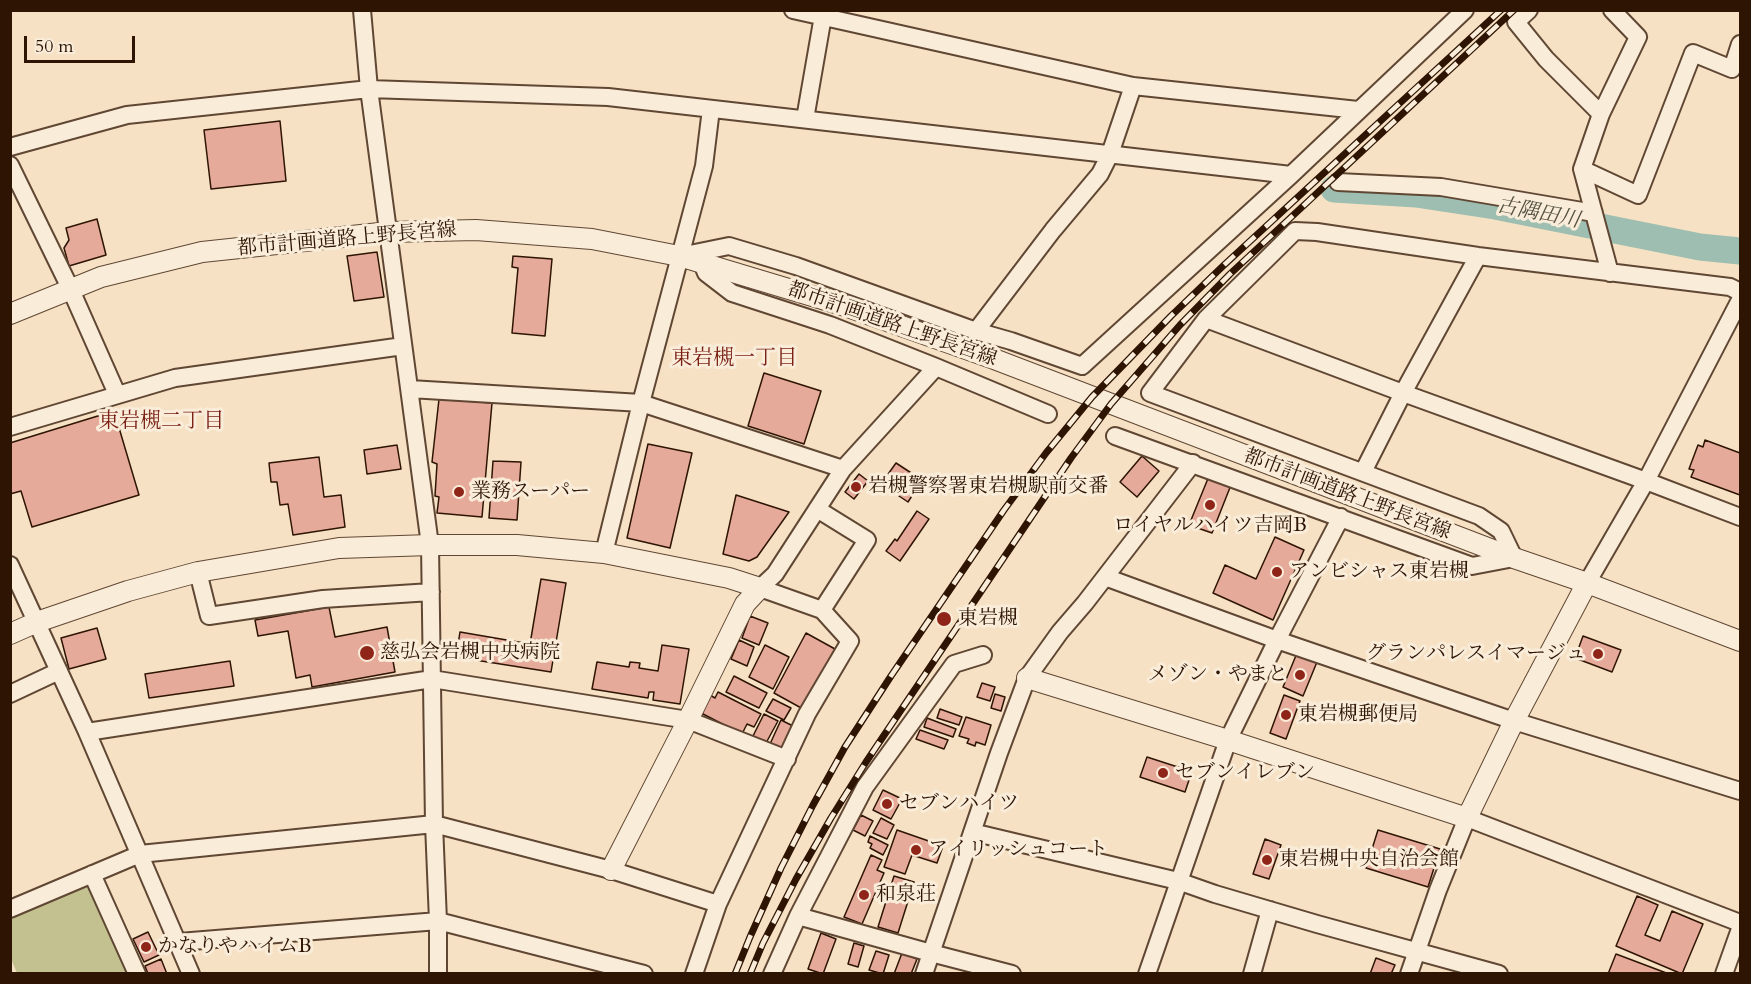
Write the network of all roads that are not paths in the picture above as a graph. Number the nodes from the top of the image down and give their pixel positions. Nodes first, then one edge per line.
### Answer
1 (362, 10) edge
2 (794, 10) edge
3 (1465, 10) edge
4 (1529, 10) edge
5 (1611, 10) edge
6 (822, 16) junction
7 (1740, 44) edge
8 (1133, 86) junction
9 (369, 89) junction
10 (711, 109) junction
11 (1358, 110) junction
12 (1601, 114) junction
13 (805, 119) junction
14 (10, 147) edge
15 (1110, 154) junction
16 (10, 165) edge
17 (1582, 169) junction
18 (1291, 175) junction
19 (1338, 182) dead end
20 (1596, 222) junction
21 (389, 232) junction
22 (680, 256) junction
23 (1478, 256) junction
24 (702, 263) junction
25 (1610, 273) junction
26 (71, 290) junction
27 (1740, 292) edge
28 (1740, 300) edge
29 (10, 314) edge
30 (1206, 319) junction
31 (976, 331) junction
32 (403, 346) junction
33 (936, 367) junction
34 (410, 388) junction
35 (1402, 393) junction
36 (117, 394) junction
37 (641, 403) junction
38 (1048, 414) dead end
39 (10, 427) edge
40 (1115, 436) dead end
41 (1193, 463) junction
42 (843, 469) junction
43 (1363, 472) junction
44 (1646, 481) junction
45 (817, 509) junction
46 (1341, 517) junction
47 (1740, 517) edge
48 (430, 545) junction
49 (604, 554) junction
50 (1514, 558) junction
51 (198, 572) junction
52 (12, 573) edge
53 (1105, 577) junction
54 (1587, 583) junction
55 (760, 588) junction
56 (431, 592) junction
57 (822, 609) junction
58 (37, 622) junction
59 (10, 634) edge
60 (1277, 639) junction
61 (1740, 640) edge
62 (983, 656) dead end
63 (59, 671) junction
64 (1028, 678) junction
65 (432, 679) junction
66 (10, 694) edge
67 (688, 720) junction
68 (1514, 721) junction
69 (87, 732) junction
70 (1228, 740) junction
71 (787, 759) junction
72 (1740, 791) edge
73 (1467, 818) junction
74 (434, 824) junction
75 (972, 832) junction
76 (140, 854) junction
77 (611, 870) junction
78 (93, 874) junction
79 (1178, 881) junction
80 (718, 904) junction
81 (10, 909) edge
82 (1270, 910) junction
83 (798, 916) junction
84 (438, 921) junction
85 (1740, 923) edge
86 (1740, 929) edge
87 (179, 942) junction
88 (1417, 951) junction
89 (931, 953) junction
90 (1493, 973) edge
91 (137, 974) edge
92 (191, 974) edge
93 (438, 974) edge
94 (644, 974) edge
95 (694, 974) edge
96 (772, 974) edge
97 (924, 974) edge
98 (1012, 974) edge
99 (1147, 974) edge
100 (1252, 974) edge
101 (1409, 974) edge
102 (1724, 974) edge

1 - 9 street
2 - 6 street
3 - 11 street
4 - 12 street
5 - 12 street
6 - 8 street
6 - 13 street
7 - 17 street
8 - 11 street
8 - 15 street
9 - 10 street
9 - 14 street
9 - 21 street
10 - 13 street
10 - 22 street
11 - 18 street
12 - 17 street
13 - 15 street
15 - 18 street
15 - 31 street
16 - 26 street
17 - 20 street
18 - 31 street
19 - 20 street
20 - 25 street
21 - 22 street, 都市計画道路上野長宮線
21 - 26 street, 都市計画道路上野長宮線
21 - 32 street
22 - 24 street, 都市計画道路上野長宮線
22 - 31 street
22 - 37 street
23 - 25 street
23 - 30 street
23 - 35 street
24 - 33 street
24 - 50 street, 都市計画道路上野長宮線
25 - 27 street
26 - 29 street, 都市計画道路上野長宮線
26 - 36 street
28 - 44 street
30 - 35 street
30 - 43 street
32 - 34 street
32 - 36 street
33 - 38 street
33 - 42 street
34 - 37 street
34 - 48 street
35 - 43 street
35 - 44 street
36 - 39 street
37 - 42 street
37 - 49 street
40 - 41 street
41 - 46 street
41 - 53 street
42 - 45 street
43 - 50 street
44 - 47 street
44 - 54 street
45 - 55 street
45 - 57 street
46 - 50 street
46 - 60 street
48 - 49 street
48 - 51 street
48 - 56 street
49 - 55 street
50 - 54 street, 都市計画道路上野長宮線
51 - 56 street
51 - 58 street
52 - 58 street
53 - 60 street
53 - 64 street
54 - 61 street, 都市計画道路上野長宮線
54 - 68 street
55 - 57 street
55 - 67 street
56 - 65 street
57 - 71 street
58 - 59 street
58 - 63 street
60 - 68 street
60 - 70 street
62 - 83 street
63 - 66 street
63 - 69 street
64 - 70 street
64 - 75 street
65 - 67 street
65 - 69 street
65 - 74 street
67 - 71 street
67 - 77 street
68 - 72 street
68 - 73 street
69 - 76 street
70 - 73 street
70 - 79 street
71 - 80 street
73 - 85 street
73 - 88 street
74 - 76 street
74 - 77 street
74 - 84 street
75 - 79 street
75 - 89 street
76 - 78 street
76 - 87 street
77 - 80 street
78 - 81 street
78 - 91 street
79 - 82 street
79 - 99 street
80 - 95 street
82 - 88 street
82 - 100 street
83 - 89 street
83 - 96 street
84 - 87 street
84 - 93 street
84 - 94 street
86 - 102 street
87 - 92 street
88 - 90 street
88 - 101 street
89 - 97 street
89 - 98 street

